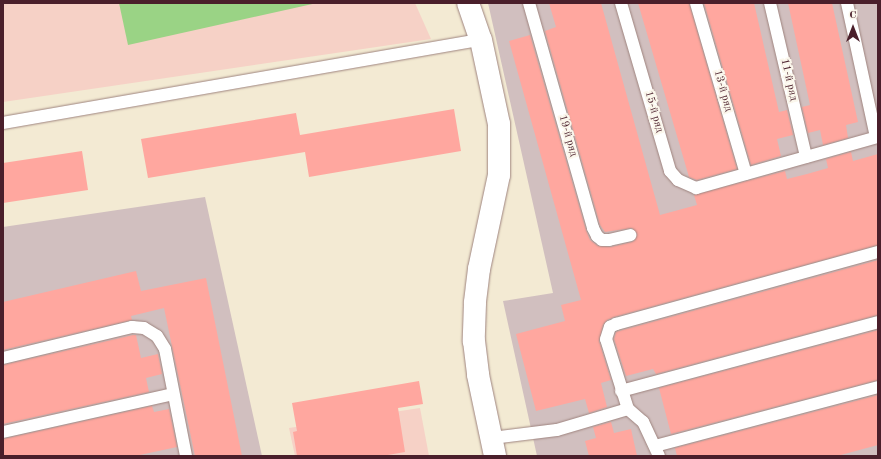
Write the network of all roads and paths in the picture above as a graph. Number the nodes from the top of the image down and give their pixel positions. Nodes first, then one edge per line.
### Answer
1 (468, 3) edge
2 (529, 3) edge
3 (621, 3) edge
4 (770, 3) edge
5 (847, 3) edge
6 (697, 6) edge
7 (481, 40) junction
8 (3, 123) edge
9 (877, 137) edge
10 (806, 157) junction
11 (746, 174) junction
12 (630, 235) dead end
13 (878, 252) edge
14 (878, 322) edge
15 (3, 358) edge
16 (878, 387) edge
17 (621, 391) junction
18 (173, 394) junction
19 (628, 409) junction
20 (3, 432) edge
21 (493, 447) edge
22 (657, 451) edge
23 (186, 456) edge

1 - 7 street
2 - 12 lane, 19-й ряд
3 - 11 lane, 15-й ряд
4 - 10 lane, 11-й ряд
5 - 9 lane
6 - 11 lane, 13-й ряд
7 - 8 lane
7 - 21 street
9 - 10 lane
10 - 11 lane
13 - 17 lane
14 - 17 lane
15 - 18 lane
16 - 22 lane
17 - 19 lane
18 - 20 lane
18 - 23 lane
19 - 21 lane
19 - 22 lane

